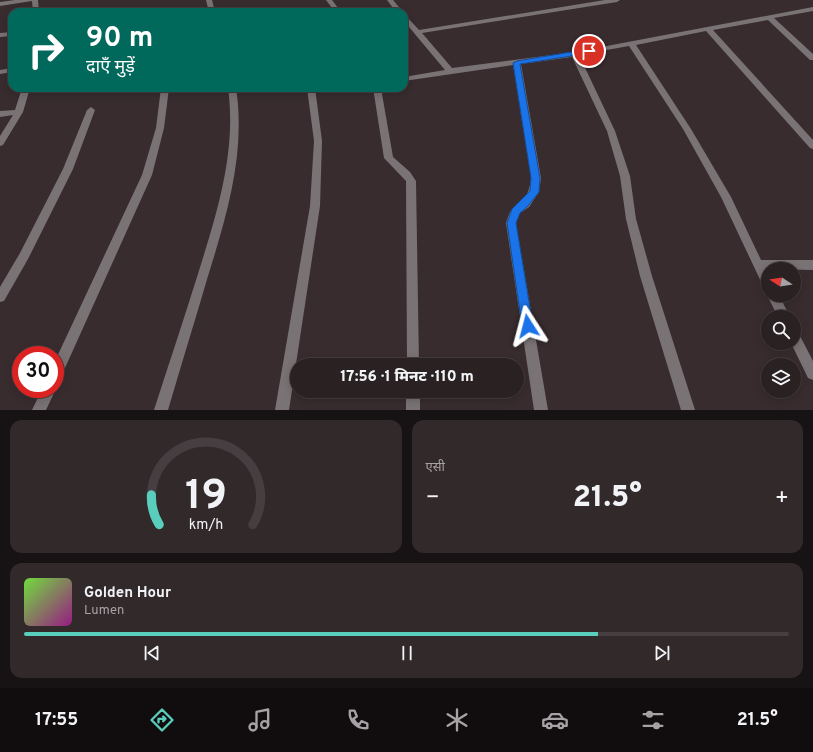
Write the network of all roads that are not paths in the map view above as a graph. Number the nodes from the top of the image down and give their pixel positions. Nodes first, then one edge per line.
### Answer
1 (29, 0) edge
2 (328, 0) edge
3 (390, 0) edge
4 (558, 0) edge
5 (617, 0) edge
6 (0, 4) edge
7 (335, 8) edge
8 (397, 8) edge
9 (570, 8) junction
10 (813, 9) edge
11 (770, 18) junction
12 (408, 22) edge
13 (709, 30) junction
14 (417, 32) junction
15 (631, 43) junction
16 (575, 54) junction
17 (813, 58) edge
18 (517, 63) junction
19 (450, 71) junction
20 (408, 78) edge
21 (25, 92) edge
22 (164, 92) edge
23 (233, 92) edge
24 (312, 92) edge
25 (379, 92) edge
26 (91, 110) dead end
27 (18, 112) junction
28 (0, 114) edge
29 (0, 143) edge
30 (813, 146) edge
31 (757, 264) junction
32 (813, 265) edge
33 (761, 272) edge
34 (0, 297) edge
35 (801, 350) edge
36 (64, 355) edge
37 (413, 358) edge
38 (813, 374) edge
39 (45, 398) edge
40 (413, 398) edge
41 (39, 410) edge
42 (161, 410) edge
43 (282, 410) edge
44 (413, 410) edge
45 (542, 410) edge
46 (688, 410) edge

1 - 6 street
2 - 7 street
3 - 8 street
4 - 9 street
5 - 9 street
9 - 14 street
10 - 11 street
11 - 13 street
11 - 17 street
12 - 14 street
13 - 15 street
13 - 30 street
14 - 19 street
15 - 16 street
15 - 31 street
16 - 18 street
16 - 46 street
18 - 19 street
18 - 45 street
19 - 20 street
21 - 27 street
22 - 36 street
23 - 42 street
24 - 43 street
25 - 37 street
26 - 34 street
27 - 28 street
27 - 29 street
31 - 32 street
31 - 33 street
35 - 38 street
39 - 41 street
40 - 44 street

